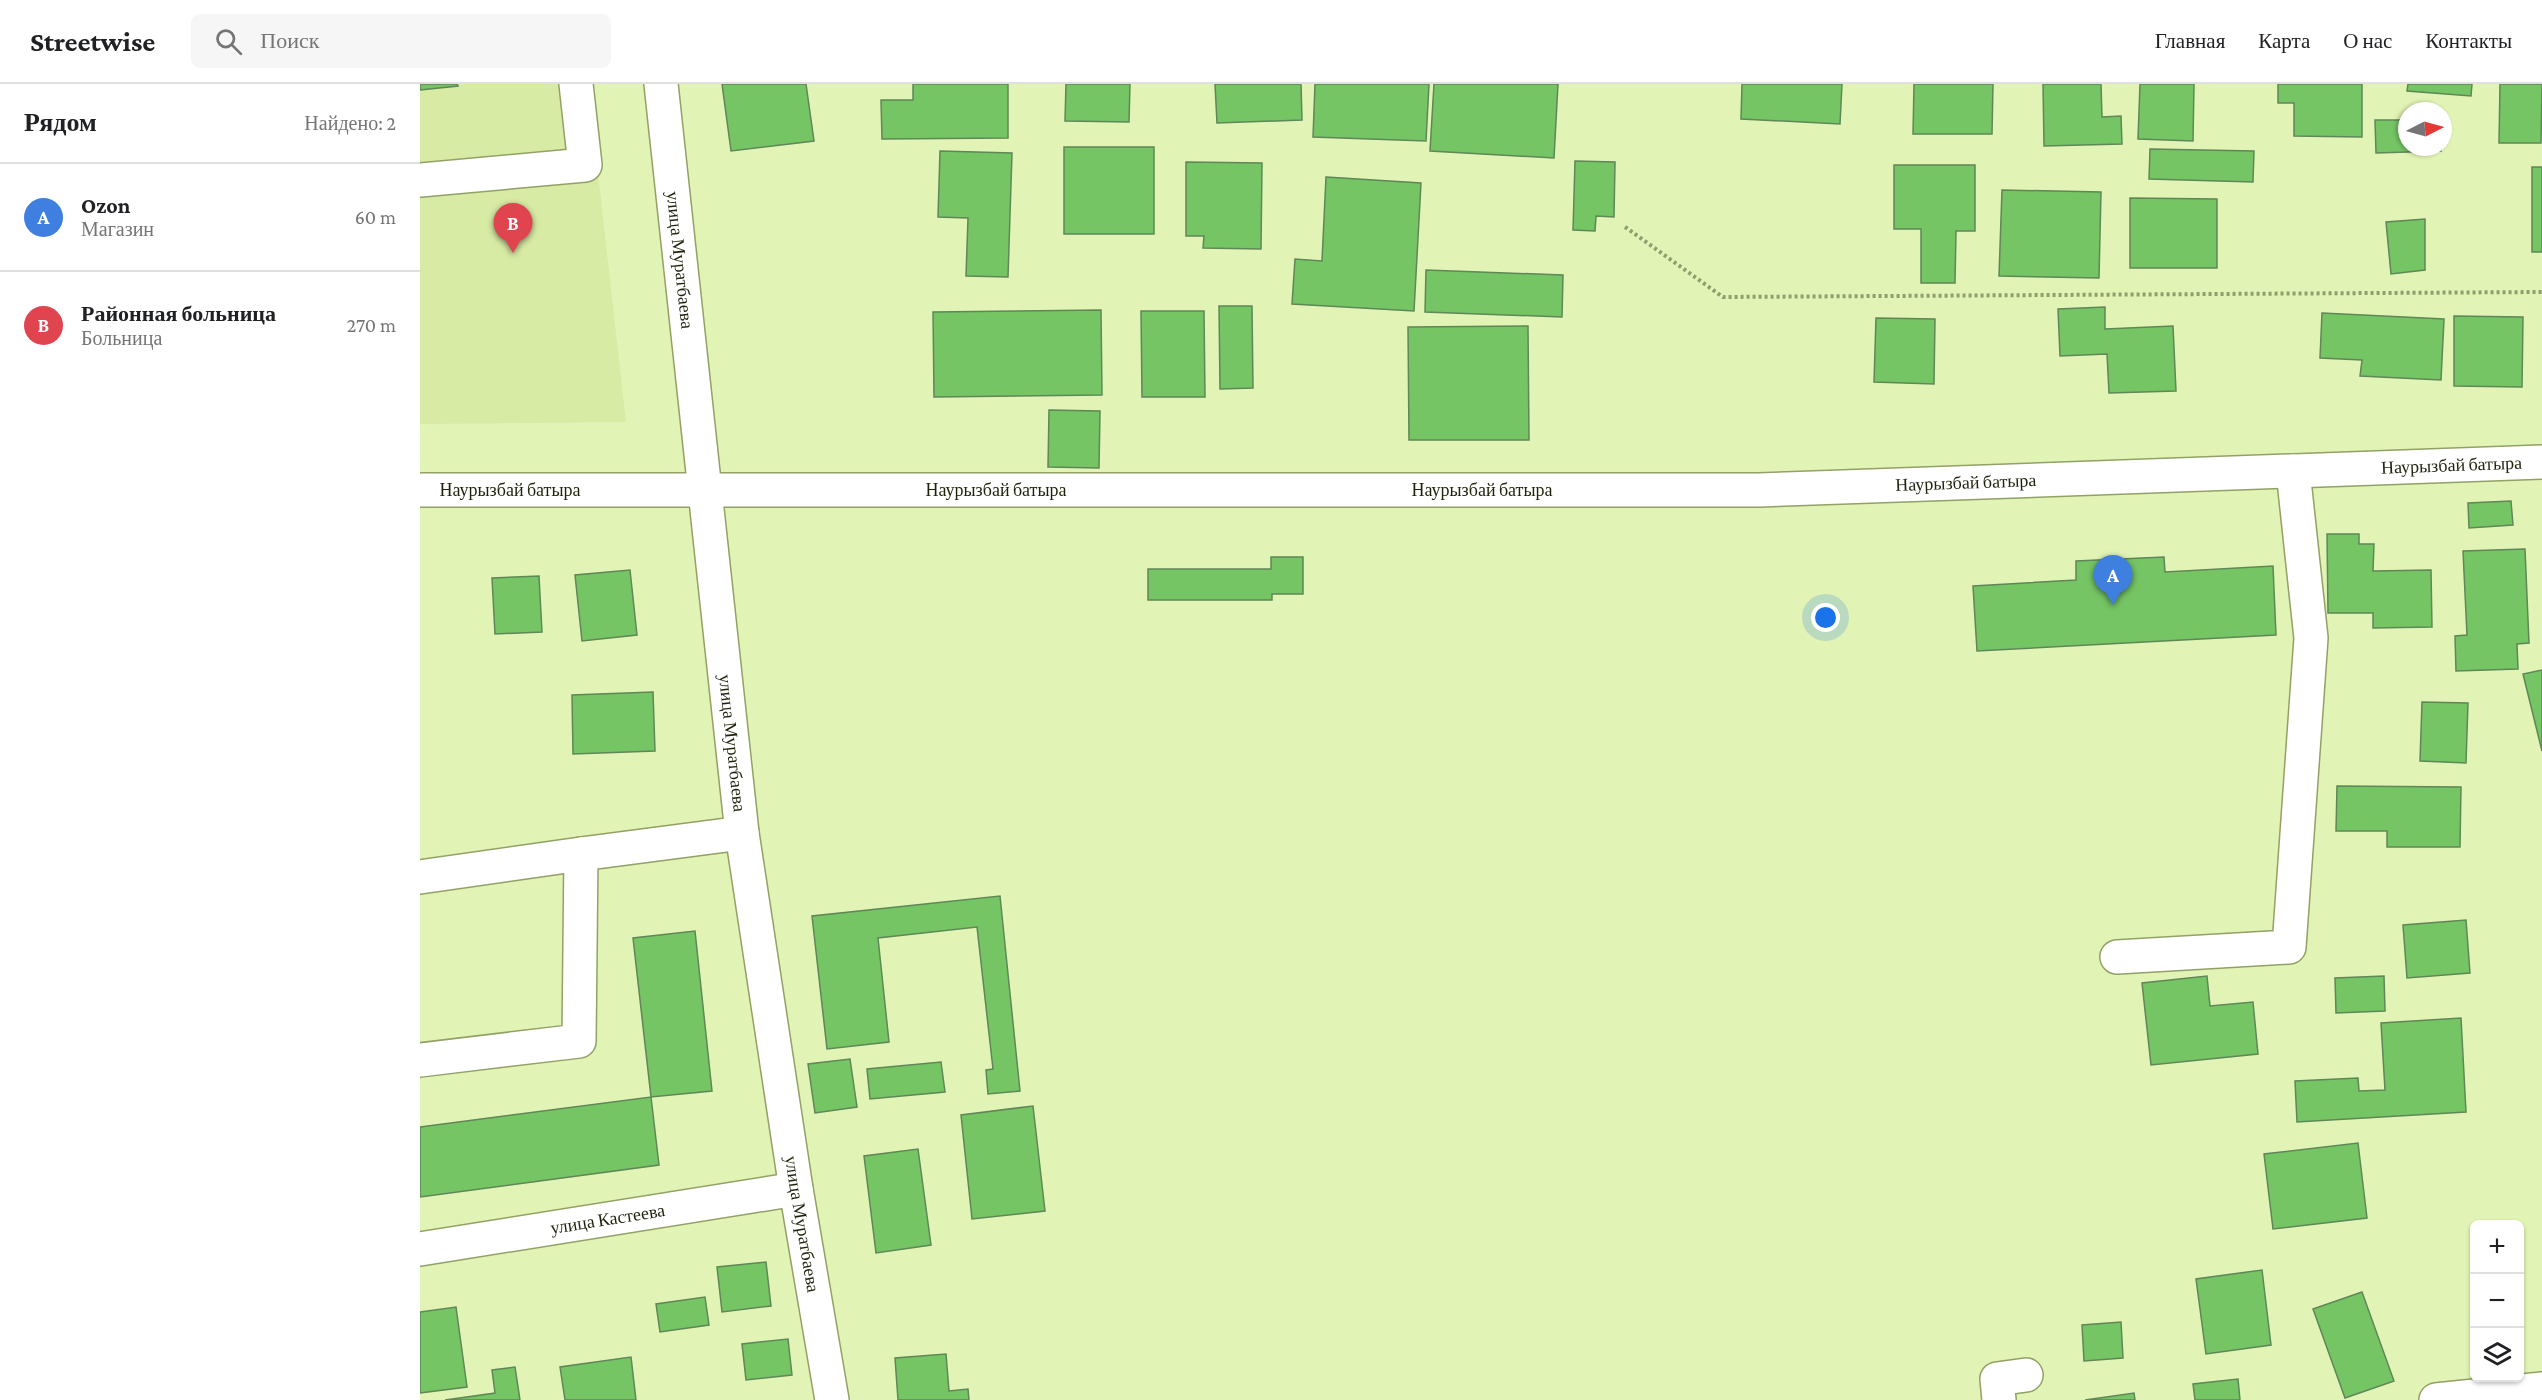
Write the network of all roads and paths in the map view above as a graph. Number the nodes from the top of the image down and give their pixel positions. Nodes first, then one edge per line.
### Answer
1 (576, 84) edge
2 (661, 84) edge
3 (420, 180) edge
4 (1625, 227) dead end
5 (2542, 292) edge
6 (2542, 462) edge
7 (2293, 471) junction
8 (420, 490) edge
9 (703, 492) junction
10 (742, 833) junction
11 (580, 854) junction
12 (420, 877) edge
13 (2117, 957) dead end
14 (420, 1060) edge
15 (796, 1189) junction
16 (420, 1249) edge
17 (2026, 1375) dead end
18 (2542, 1389) edge
19 (832, 1400) edge
20 (1999, 1400) edge
21 (2436, 1400) edge

1 - 3 street
2 - 9 street, улица Муратбаева
4 - 5 path
6 - 7 street, Наурызбай батыра
7 - 9 street, Наурызбай батыра
7 - 13 street
8 - 9 street, Наурызбай батыра
9 - 10 street, улица Муратбаева
10 - 11 street
10 - 15 street, улица Муратбаева
11 - 12 street
11 - 14 street
15 - 16 street, улица Кастеева
15 - 19 street, улица Муратбаева
17 - 20 street
18 - 21 street

